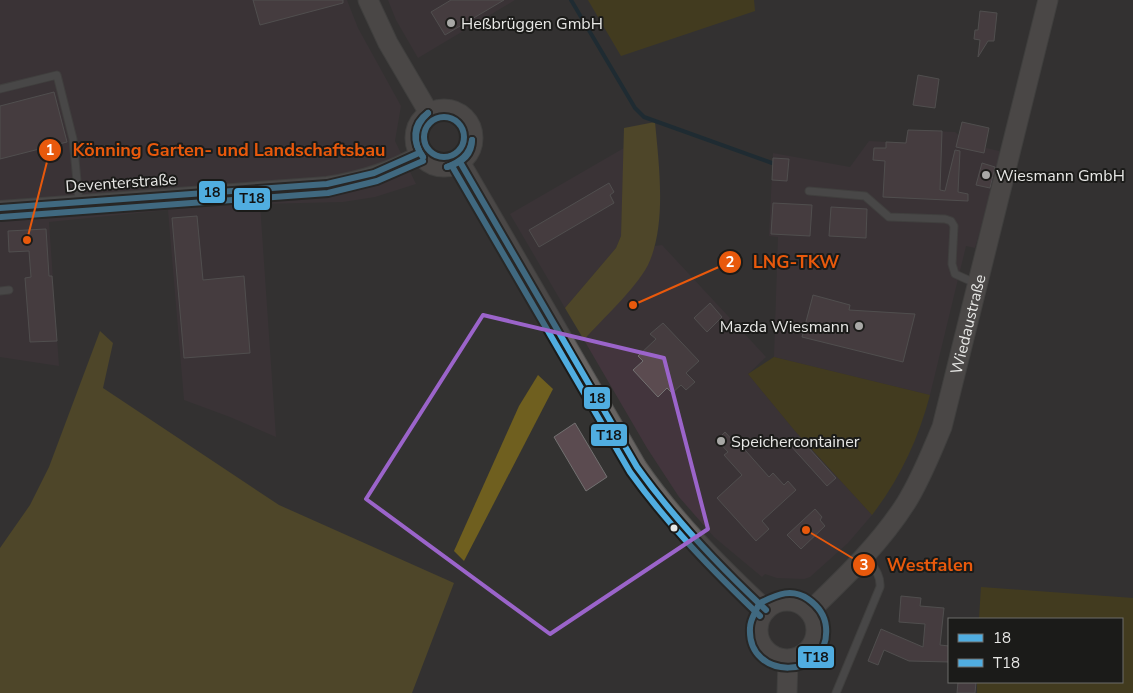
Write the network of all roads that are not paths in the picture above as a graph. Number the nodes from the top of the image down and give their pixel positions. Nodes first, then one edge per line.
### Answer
1 (368, 0) edge
2 (1048, 0) edge
3 (0, 90) edge
4 (428, 113) junction
5 (419, 153) junction
6 (460, 162) junction
7 (809, 192) dead end
8 (79, 202) junction
9 (0, 208) edge
10 (978, 284) junction
11 (9, 290) dead end
12 (0, 291) edge
13 (865, 557) junction
14 (766, 610) junction
15 (810, 611) junction
16 (788, 660) junction
17 (787, 693) edge
18 (836, 693) edge

1 - 4 main road
2 - 10 main road, Wiedaustraße
3 - 8 lane
4 - 5 main road
4 - 6 main road
5 - 6 main road
5 - 8 street, Deventerstraße
6 - 14 main road
7 - 10 lane
8 - 9 street, Deventerstraße
10 - 13 main road, Wiedaustraße
11 - 12 lane
13 - 15 main road, Wiedaustraße
13 - 18 lane
14 - 15 main road
14 - 16 main road
15 - 16 main road
16 - 17 main road

